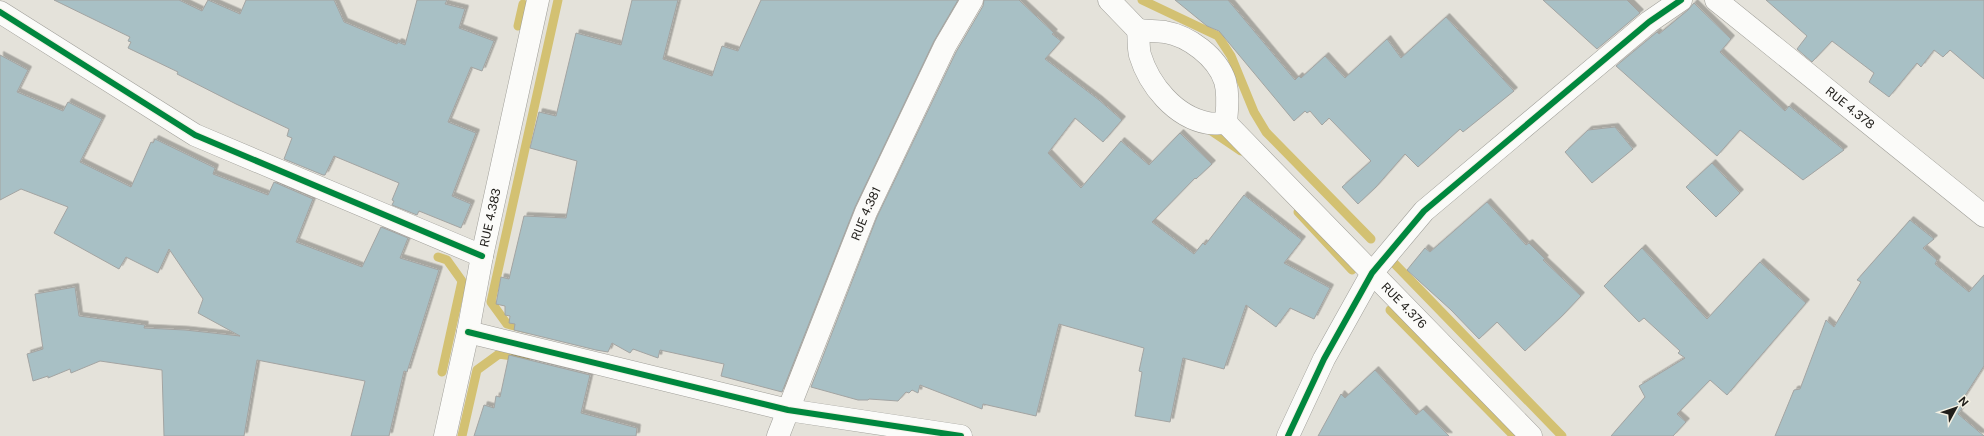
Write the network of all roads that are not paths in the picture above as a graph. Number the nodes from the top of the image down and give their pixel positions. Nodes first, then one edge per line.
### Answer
1 (538, 0) edge
2 (972, 0) edge
3 (1108, 0) edge
4 (1681, 0) edge
5 (1716, 0) edge
6 (0, 12) edge
7 (1138, 30) junction
8 (1226, 123) junction
9 (1984, 216) edge
10 (482, 256) junction
11 (1372, 273) junction
12 (468, 332) junction
13 (788, 410) junction
14 (445, 436) edge
15 (778, 436) edge
16 (961, 436) edge
17 (1288, 436) edge
18 (1530, 436) edge

1 - 10 street, RUE 4.383
2 - 13 street, RUE 4.381
3 - 7 street
4 - 11 street
5 - 9 street, RUE 4.378
6 - 10 street
7 - 8 street
7 - 8 street
8 - 11 street, RUE 4.376
10 - 12 street, RUE 4.383
11 - 17 street
11 - 18 street, RUE 4.376
12 - 13 street
12 - 14 street, RUE 4.383
13 - 15 street, RUE 4.381
13 - 16 street

